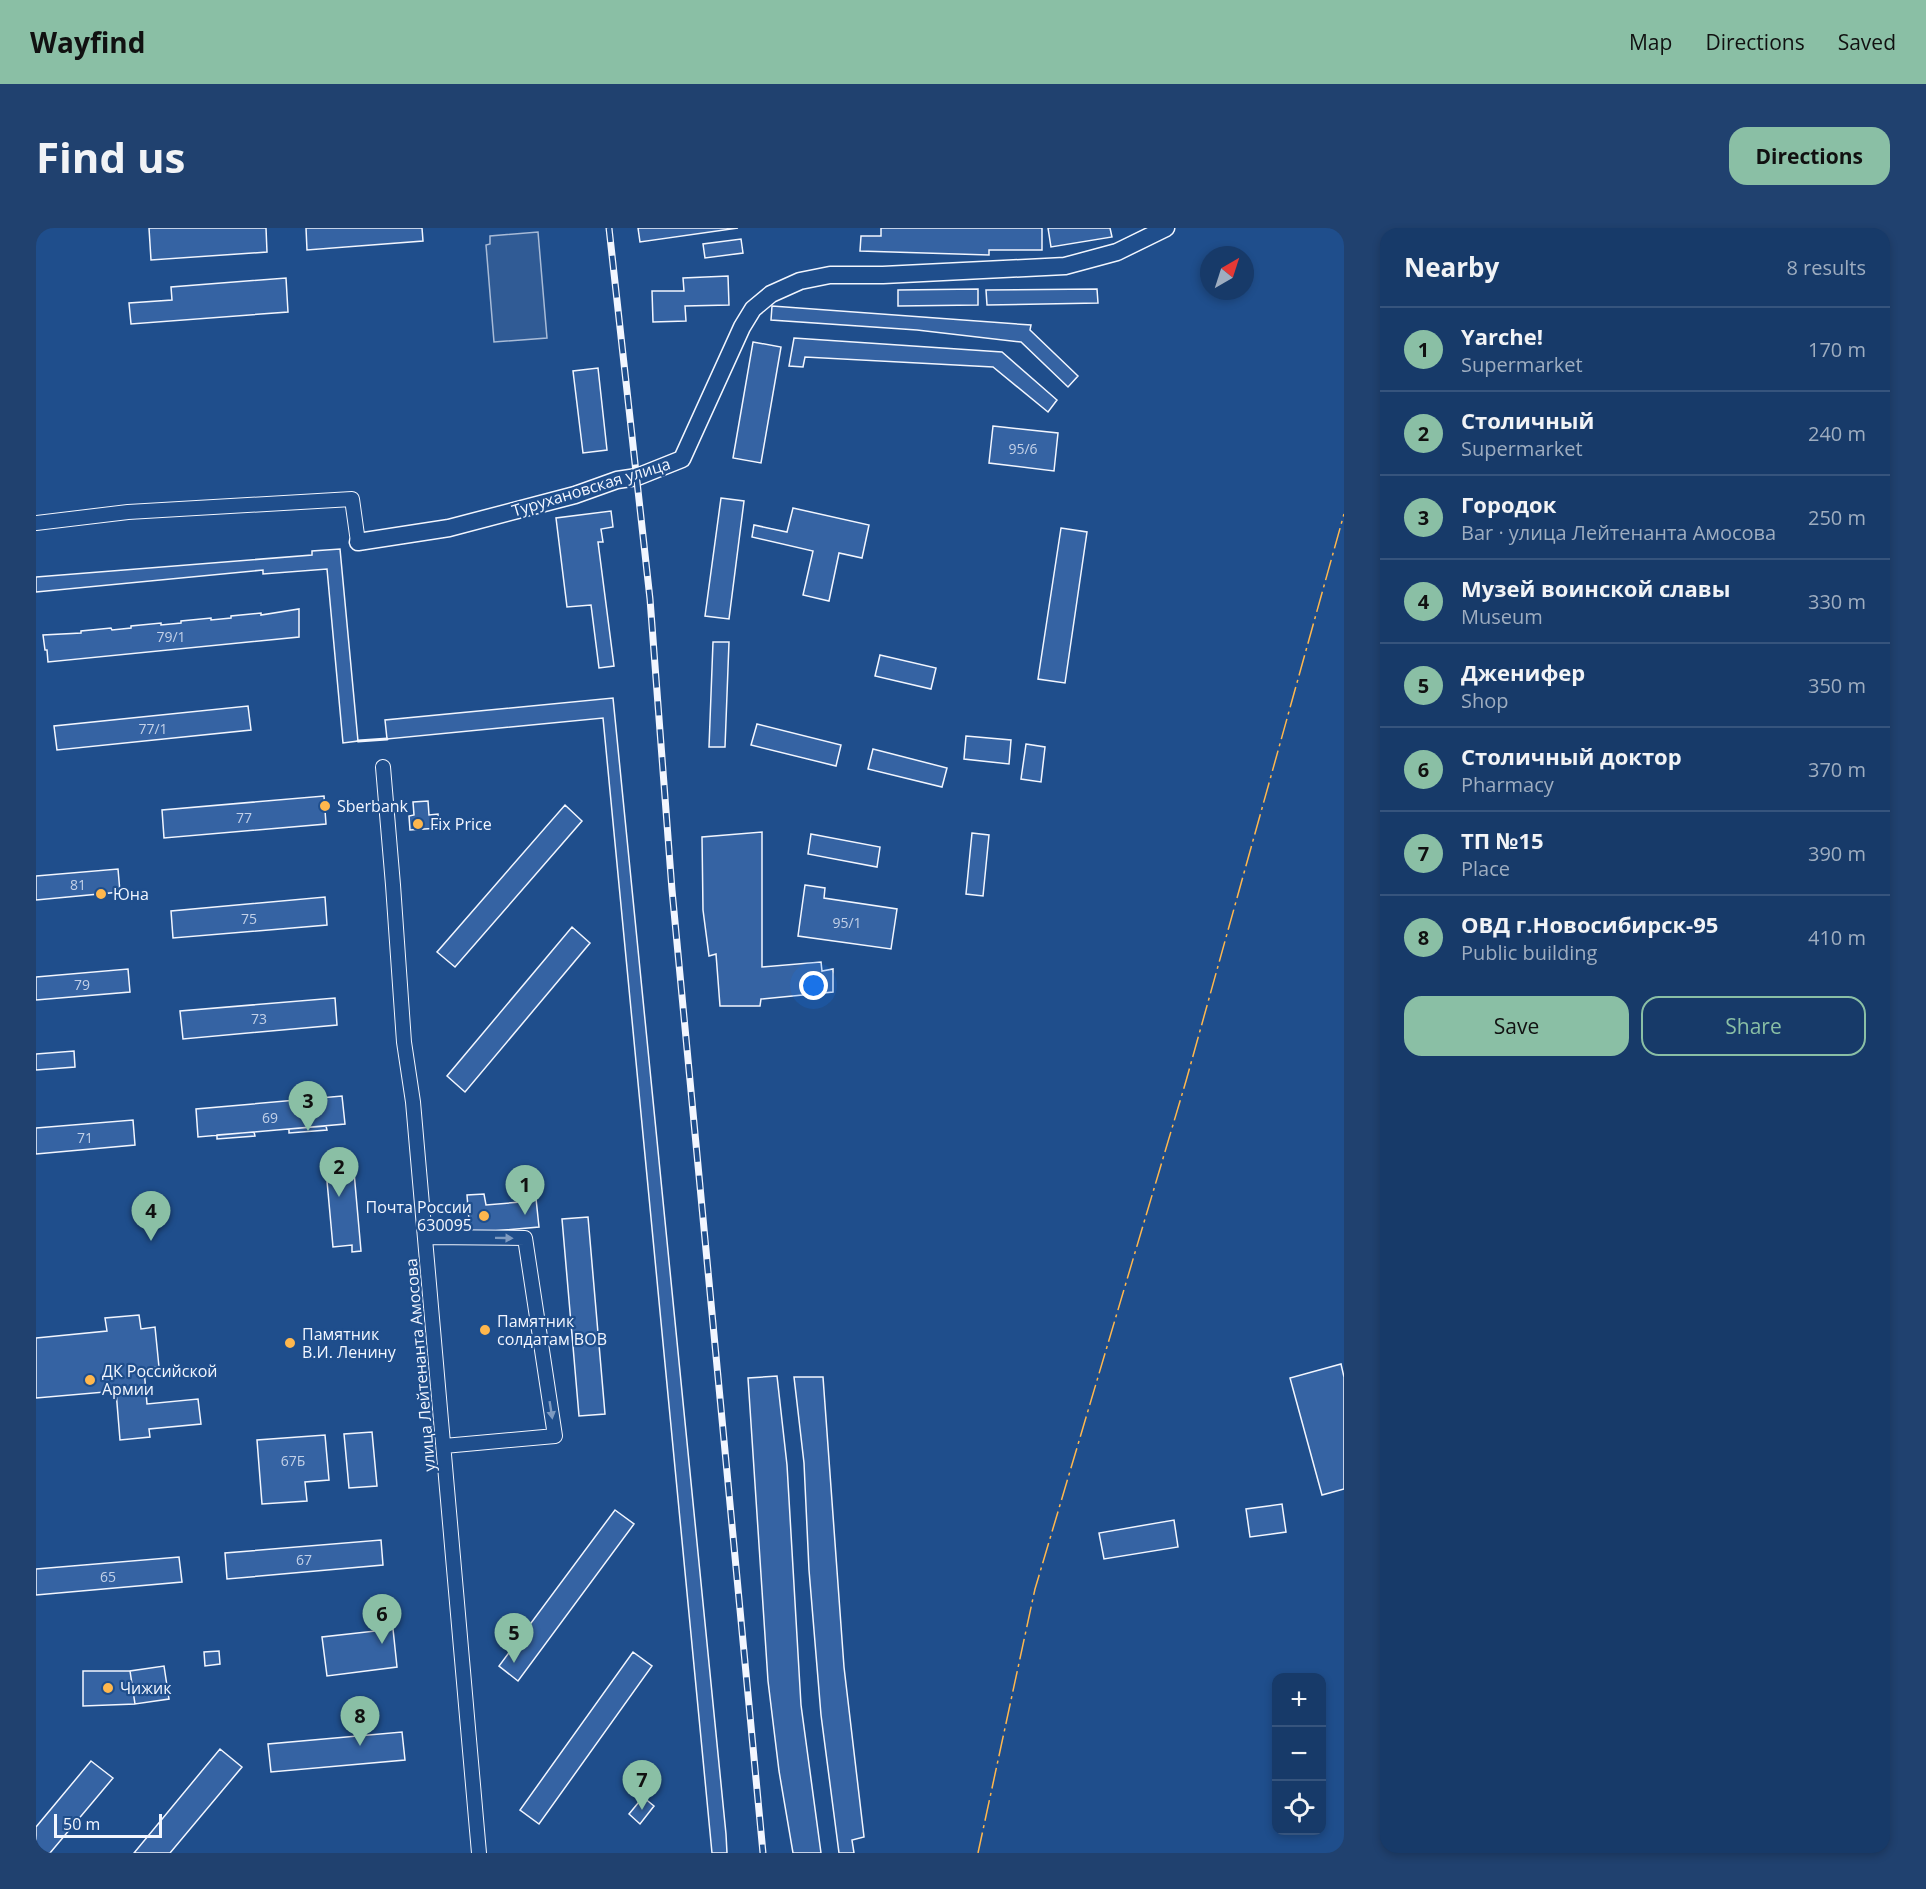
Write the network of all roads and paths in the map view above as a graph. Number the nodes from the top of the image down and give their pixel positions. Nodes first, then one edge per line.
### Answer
1 (1166, 228) edge
2 (36, 523) edge
3 (358, 542) joint
4 (383, 767) dead end
5 (424, 1236) junction
6 (444, 1446) junction
7 (479, 1853) edge

1 - 3 street, Турухановская улица
2 - 3 street
4 - 5 street, улица Лейтенанта Амосова
5 - 6 street, улица Лейтенанта Амосова
5 -> 6 street
6 - 7 street, улица Лейтенанта Амосова

